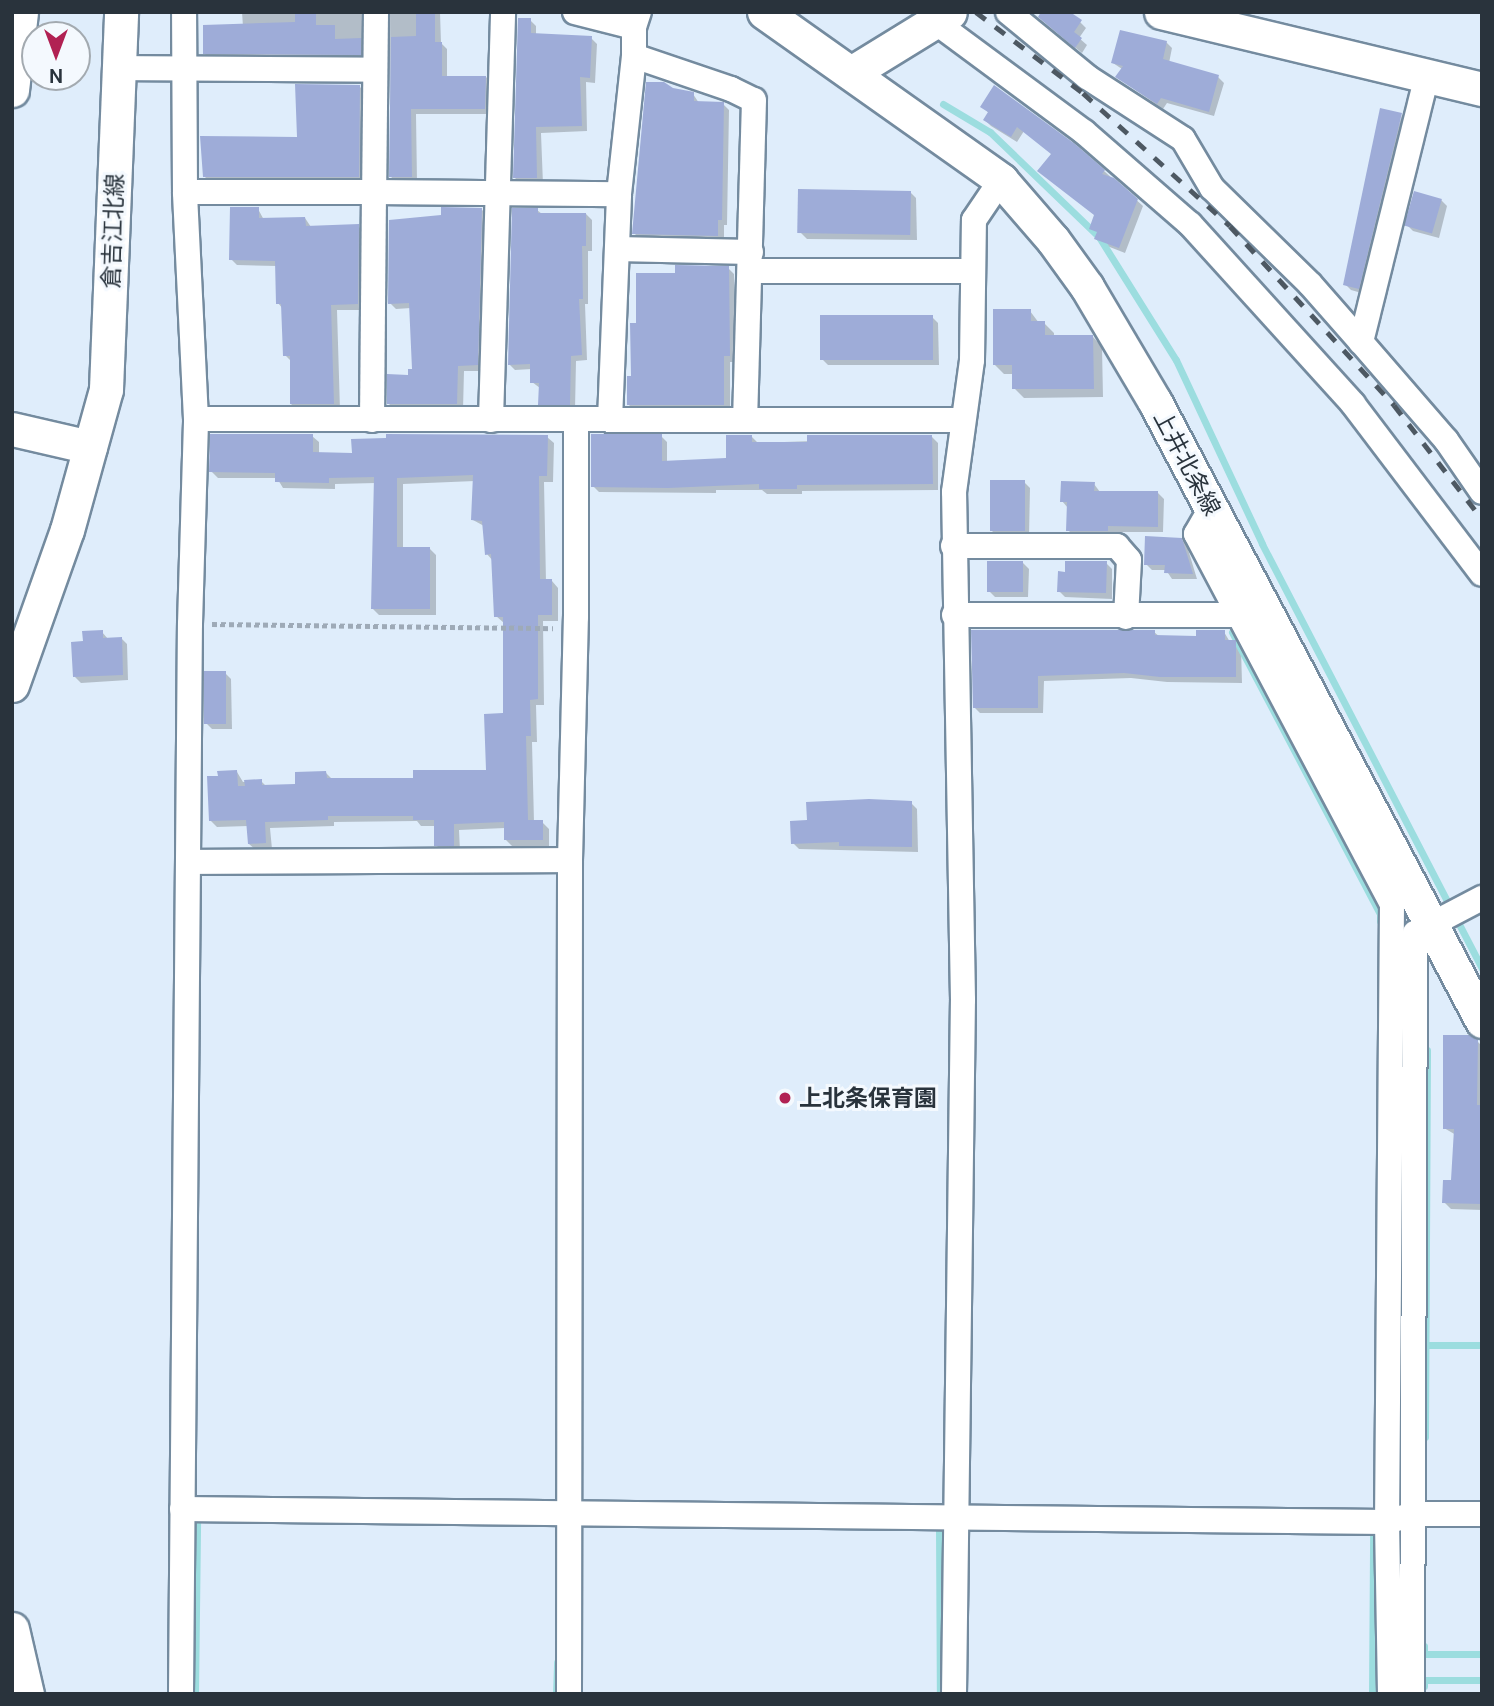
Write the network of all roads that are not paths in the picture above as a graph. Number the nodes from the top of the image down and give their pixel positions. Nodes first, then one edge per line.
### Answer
1 (21, 12) edge
2 (121, 12) edge
3 (184, 12) edge
4 (376, 12) edge
5 (503, 12) edge
6 (575, 12) edge
7 (764, 12) edge
8 (1008, 12) edge
9 (1171, 14) edge
10 (942, 17) edge
11 (637, 20) edge
12 (634, 56) junction
13 (120, 68) junction
14 (182, 68) junction
15 (375, 70) junction
16 (851, 73) junction
17 (1427, 76) junction
18 (1482, 89) edge
19 (12, 90) edge
20 (1001, 180) junction
21 (185, 192) junction
22 (374, 192) junction
23 (496, 193) junction
24 (619, 194) junction
25 (617, 249) junction
26 (750, 262) junction
27 (973, 271) junction
28 (1361, 342) junction
29 (195, 419) junction
30 (372, 419) junction
31 (491, 419) junction
32 (610, 419) junction
33 (745, 419) junction
34 (963, 420) junction
35 (576, 422) junction
36 (12, 429) edge
37 (90, 447) junction
38 (1482, 492) edge
39 (1211, 509) junction
40 (953, 546) junction
41 (1482, 574) edge
42 (954, 615) junction
43 (1239, 615) junction
44 (1126, 617) junction
45 (12, 685) edge
46 (570, 860) junction
47 (188, 862) junction
48 (1482, 898) edge
49 (1392, 922) junction
50 (1423, 927) junction
51 (1482, 1021) edge
52 (183, 1509) junction
53 (570, 1513) junction
54 (1413, 1514) junction
55 (1482, 1514) edge
56 (956, 1518) junction
57 (1387, 1522) junction
58 (12, 1629) edge
59 (27, 1694) edge
60 (181, 1694) edge
61 (569, 1694) edge
62 (954, 1694) edge
63 (1390, 1694) edge
64 (1412, 1694) edge

1 - 19 main road
2 - 13 main road, 倉吉江北線
3 - 14 street
4 - 15 street
5 - 23 street
6 - 11 street
7 - 16 main road, 上井北条線
8 - 28 street
9 - 17 main road
10 - 16 main road
10 - 41 street
11 - 12 street
12 - 24 street
12 - 26 street
13 - 14 street
13 - 37 main road, 倉吉江北線
14 - 15 street
14 - 21 street
15 - 22 street
16 - 20 main road, 上井北条線
17 - 18 main road
17 - 28 street
20 - 27 street
20 - 39 main road, 上井北条線
21 - 22 street
21 - 29 street
22 - 23 street
22 - 30 street
23 - 24 street
23 - 31 street
24 - 25 street
25 - 26 street
25 - 32 street
26 - 27 street
26 - 33 street
27 - 34 street
28 - 38 street
29 - 30 street
29 - 47 street
30 - 31 street
31 - 35 street
32 - 33 street
32 - 35 street
33 - 34 street
34 - 40 street
35 - 46 street
36 - 37 main road
37 - 45 main road, 倉吉江北線
39 - 43 street
39 - 50 main road, 上井北条線
40 - 42 street
40 - 44 street
42 - 44 street
42 - 56 street
43 - 44 street
43 - 49 street
46 - 47 street
46 - 53 street
47 - 52 street
48 - 50 street
49 - 50 street
49 - 57 street
50 - 51 main road, 上井北条線
50 - 54 street
52 - 53 street
52 - 60 street
53 - 56 street
53 - 61 street
54 - 55 street
54 - 57 street
54 - 64 street
56 - 57 street
56 - 62 street
57 - 63 street
58 - 59 main road

